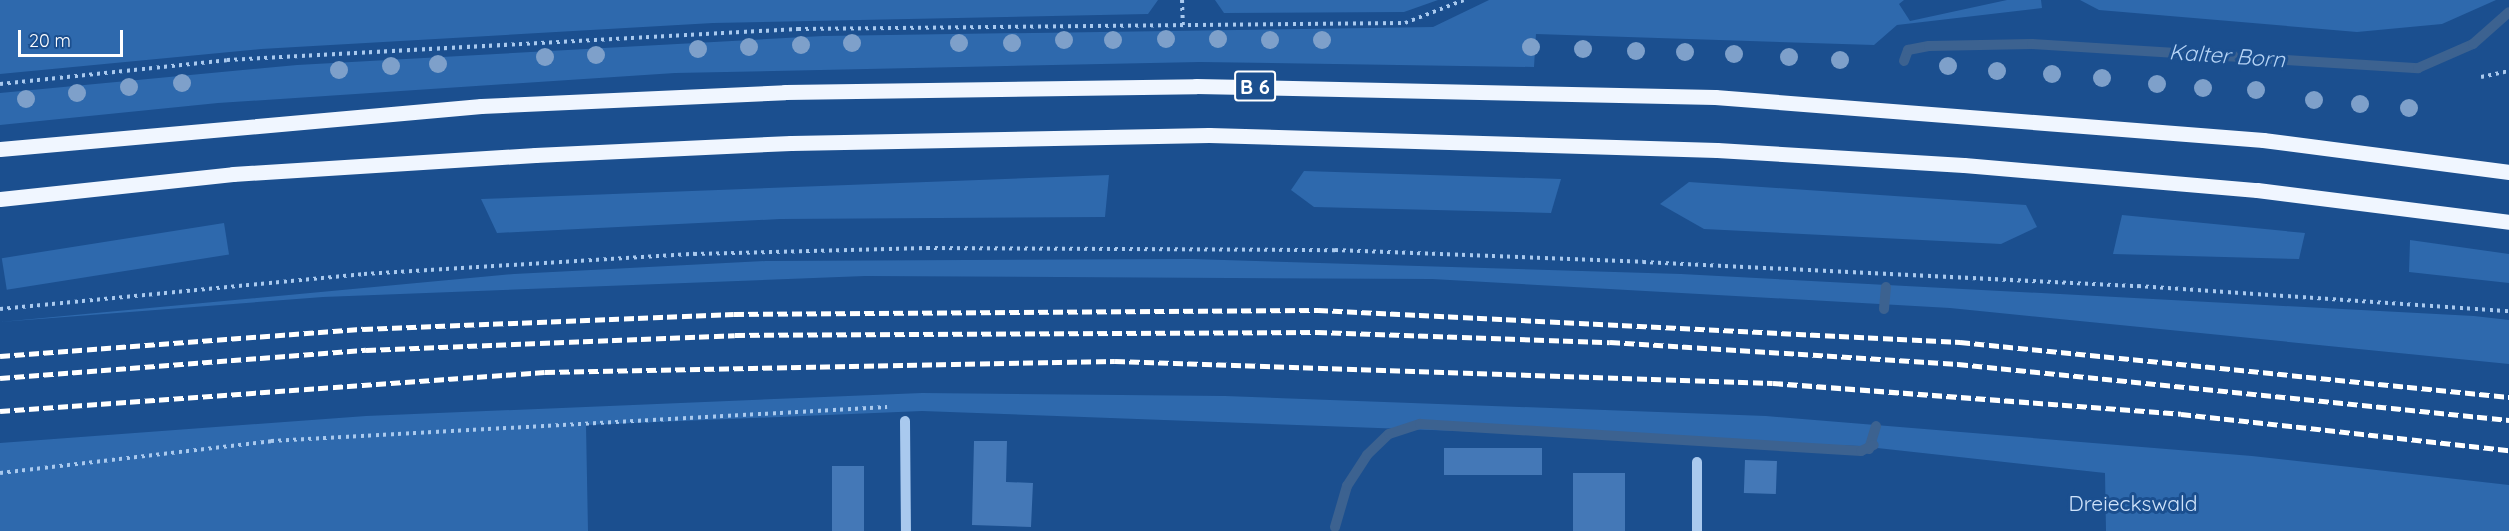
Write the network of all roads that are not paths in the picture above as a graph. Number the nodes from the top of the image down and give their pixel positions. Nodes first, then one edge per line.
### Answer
1 (0, 149) edge
2 (2509, 172) edge
3 (0, 199) edge
4 (2509, 222) edge
5 (905, 421) road end
6 (1697, 462) dead end
7 (906, 531) edge
8 (1697, 531) edge

1 - 2 main road, B 6
3 - 4 main road
5 - 7 street
6 - 8 street

